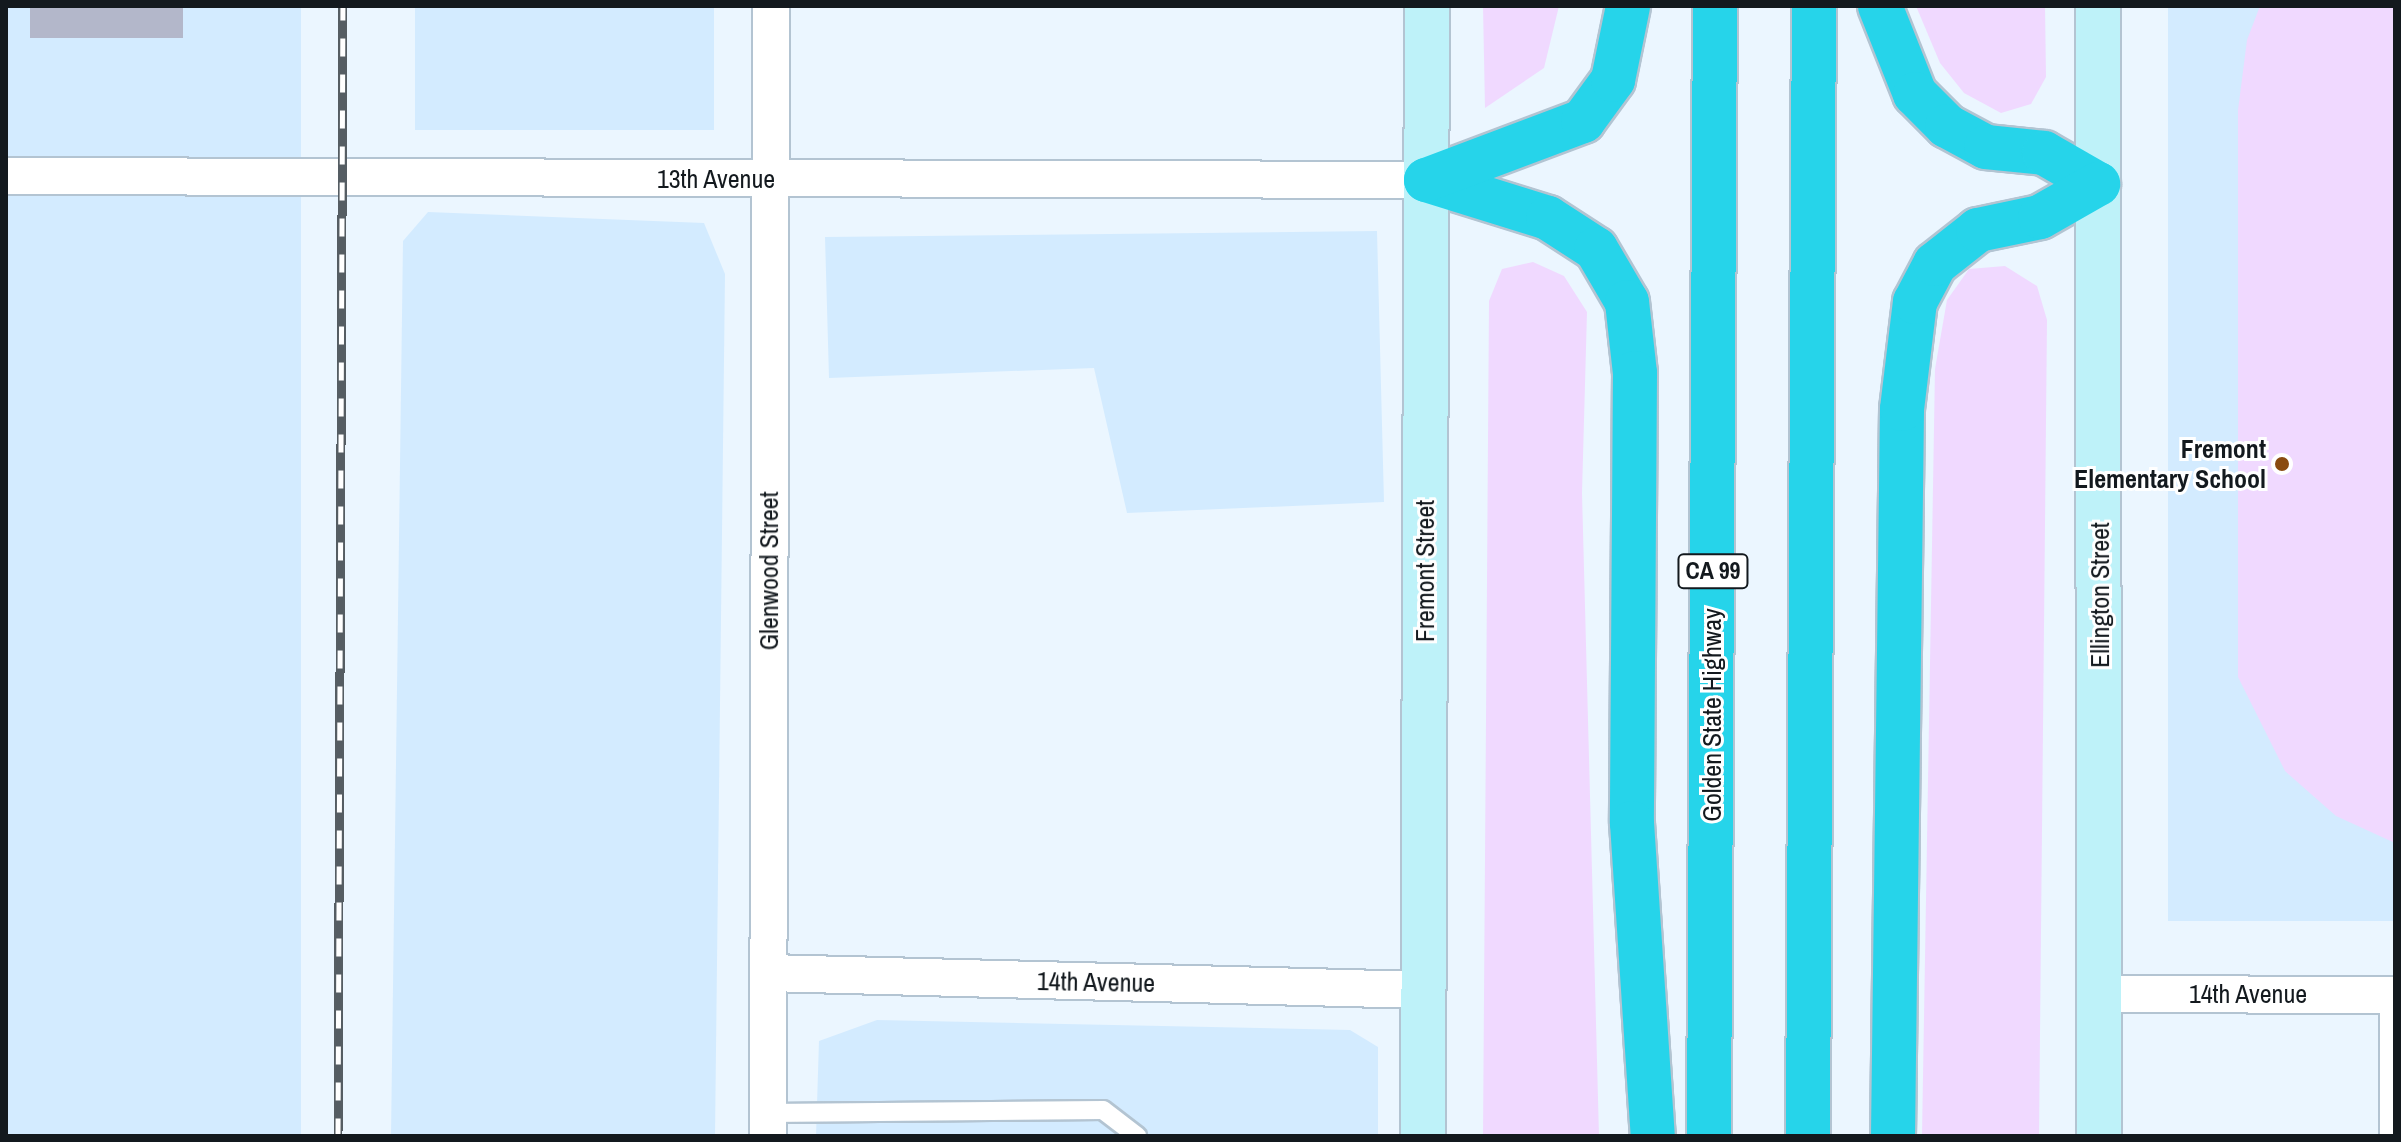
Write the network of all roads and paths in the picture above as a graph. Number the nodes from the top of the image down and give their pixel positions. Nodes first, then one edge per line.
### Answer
1 (771, 6) edge
2 (1427, 6) edge
3 (1628, 6) edge
4 (1715, 6) edge
5 (1814, 6) edge
6 (1880, 6) edge
7 (2098, 6) edge
8 (6, 176) edge
9 (770, 178) junction
10 (1426, 180) junction
11 (2098, 184) junction
12 (768, 973) junction
13 (1423, 990) junction
14 (2102, 994) junction
15 (2392, 995) edge
16 (768, 1124) edge
17 (1137, 1136) edge
18 (1423, 1136) edge
19 (1653, 1136) edge
20 (1709, 1136) edge
21 (1808, 1136) edge
22 (1893, 1136) edge
23 (2099, 1136) edge
24 (2389, 1136) edge

1 - 9 street, Glenwood Street
2 - 10 main road, Fremont Street
3 - 10 highway
4 - 20 highway, Golden State Highway / CA 99
5 - 21 highway
6 - 11 highway
7 - 11 main road, Ellington Street
8 - 9 street, 13th Avenue
9 - 10 street, 13th Avenue
9 - 12 street, Glenwood Street
10 - 13 main road, Fremont Street
10 - 19 highway
11 - 14 main road, Ellington Street
11 - 22 highway
12 - 13 street, 14th Avenue
12 - 16 street, Glenwood Street
13 - 18 main road, Fremont Street
14 - 15 street, 14th Avenue
14 - 23 main road, Ellington Street
15 - 24 lane
16 - 17 lane

